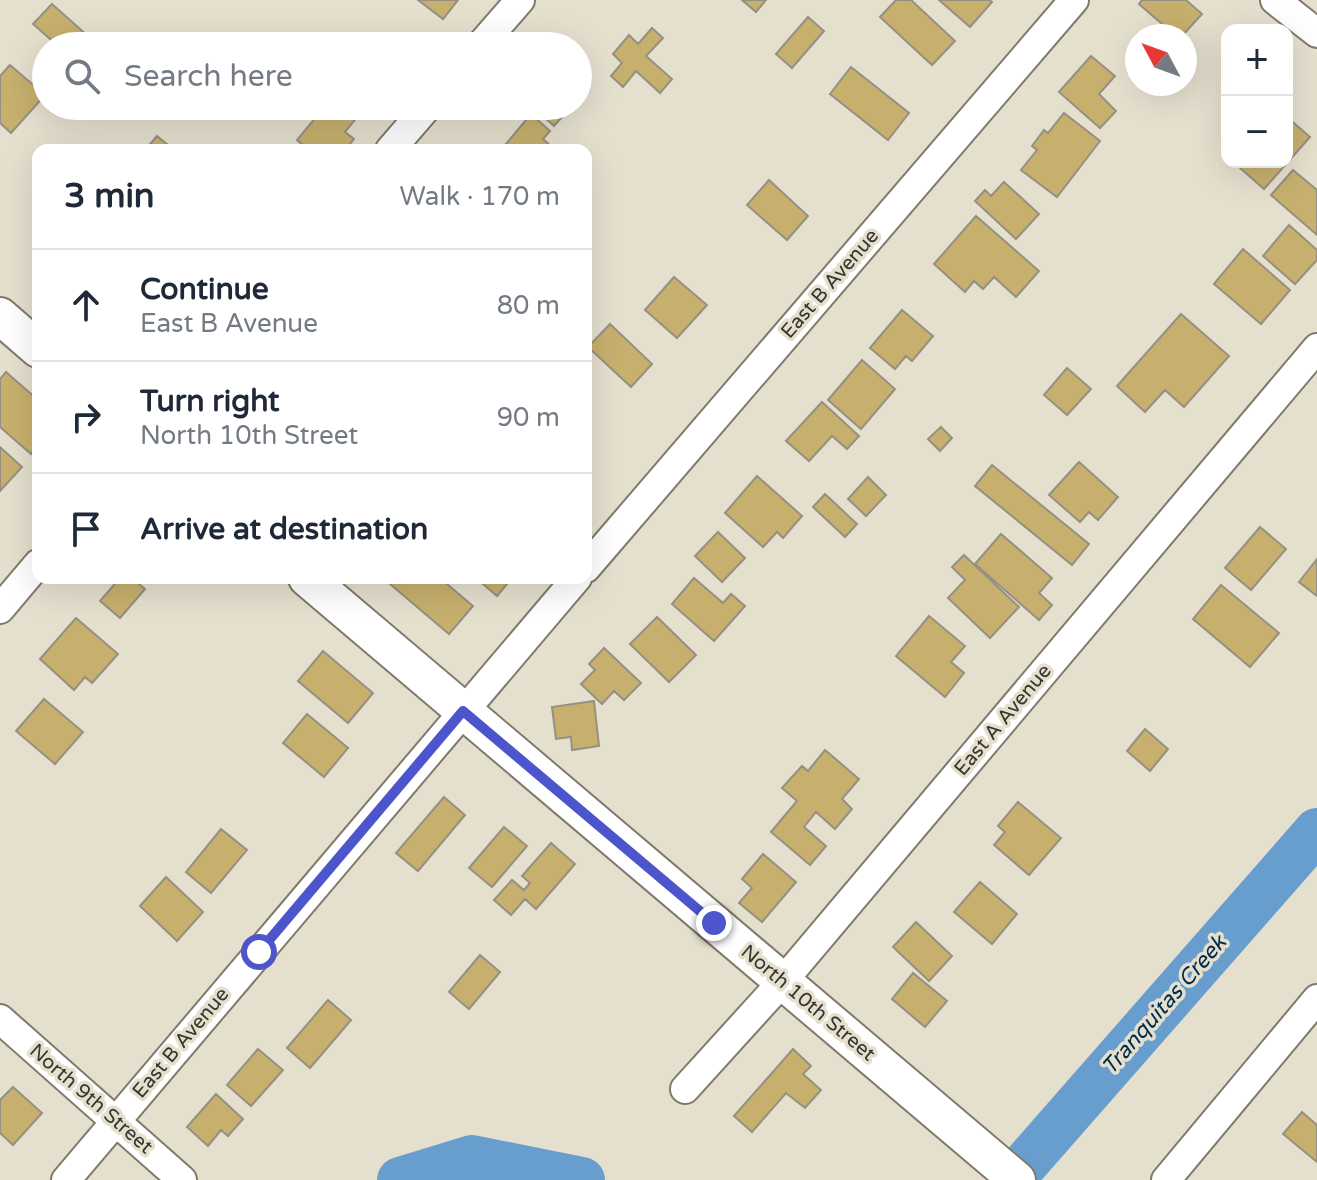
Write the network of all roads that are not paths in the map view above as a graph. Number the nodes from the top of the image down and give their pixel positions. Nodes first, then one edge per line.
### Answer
1 (520, 0) edge
2 (1074, 0) edge
3 (1275, 0) edge
4 (492, 32) edge
5 (1317, 33) edge
6 (416, 120) edge
7 (395, 144) edge
8 (0, 316) edge
9 (32, 344) edge
10 (1317, 348) edge
11 (592, 561) edge
12 (32, 571) edge
13 (314, 584) edge
14 (572, 584) edge
15 (0, 609) edge
16 (463, 711) junction
17 (783, 981) junction
18 (1317, 999) edge
19 (0, 1019) edge
20 (685, 1089) dead end
21 (116, 1120) junction
22 (1004, 1169) edge
23 (66, 1180) edge
24 (182, 1180) edge
25 (1166, 1180) edge

1 - 4 street
2 - 11 street, East B Avenue
3 - 5 street
6 - 7 street
8 - 9 street
10 - 17 street, East A Avenue
12 - 15 street
13 - 16 street, North 10th Street
14 - 16 street, East B Avenue
16 - 17 street, North 10th Street
16 - 21 street, East B Avenue
17 - 20 street, East A Avenue
17 - 22 street, North 10th Street
18 - 25 street
19 - 21 street, North 9th Street
21 - 23 street, East B Avenue
21 - 24 street, North 9th Street

